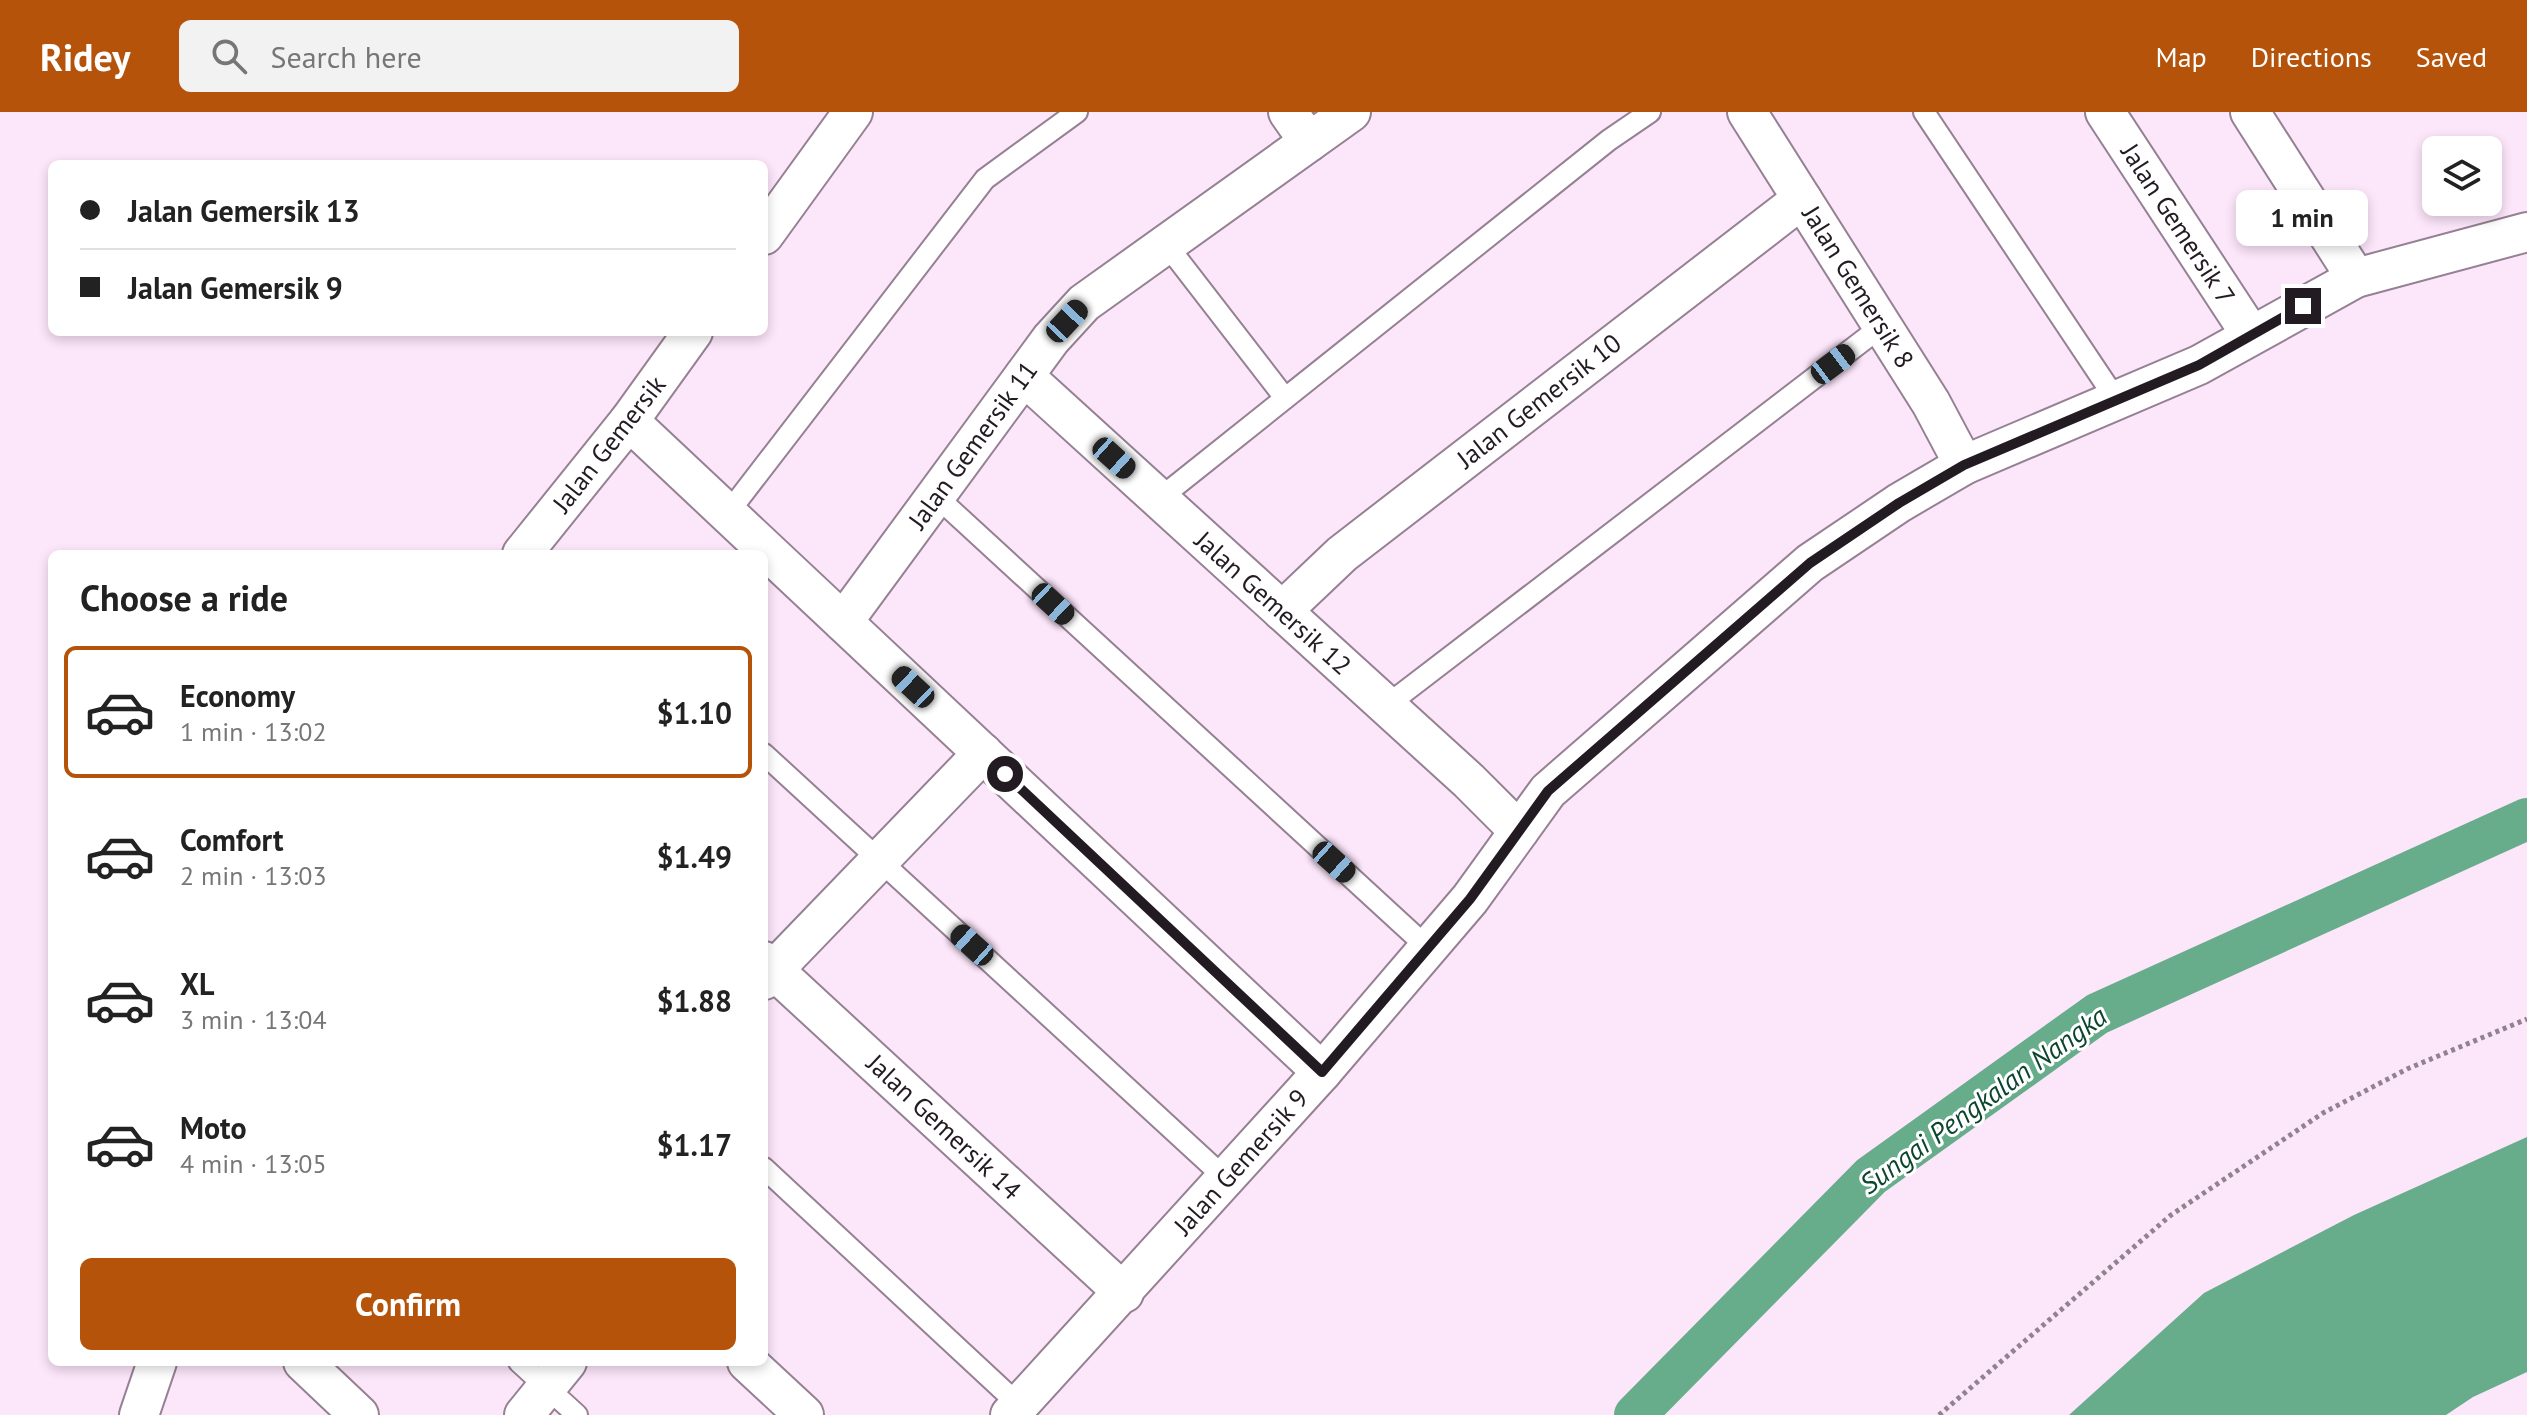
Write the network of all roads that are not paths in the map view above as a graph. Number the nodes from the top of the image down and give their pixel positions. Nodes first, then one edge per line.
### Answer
1 (853, 112) edge
2 (1077, 112) edge
3 (1351, 112) edge
4 (1650, 112) edge
5 (1747, 112) edge
6 (1924, 112) edge
7 (2105, 112) edge
8 (2250, 112) edge
9 (1298, 127) edge
10 (1802, 199) junction
11 (768, 229) edge
12 (2527, 232) edge
13 (1166, 244) junction
14 (2356, 278) junction
15 (1882, 326) junction
16 (2251, 335) junction
17 (690, 336) edge
18 (1024, 376) junction
19 (1285, 398) junction
20 (2117, 401) junction
21 (629, 421) junction
22 (1964, 465) junction
23 (936, 496) junction
24 (1159, 499) junction
25 (728, 513) junction
26 (534, 550) edge
27 (767, 550) edge
28 (768, 551) edge
29 (1282, 611) junction
30 (843, 622) junction
31 (1386, 706) junction
32 (983, 753) junction
33 (768, 758) edge
34 (1519, 831) junction
35 (879, 860) junction
36 (1428, 948) junction
37 (768, 969) edge
38 (768, 971) edge
39 (1322, 1072) junction
40 (768, 1172) edge
41 (1226, 1179) junction
42 (1124, 1293) junction
43 (156, 1366) edge
44 (307, 1366) edge
45 (751, 1366) edge
46 (539, 1382) edge
47 (1015, 1410) edge
48 (139, 1415) edge
49 (359, 1415) edge
50 (577, 1415) edge
51 (804, 1415) edge

1 - 11 street
2 - 25 lane
3 - 9 street, Jalan Gemersik 11
4 - 19 lane
5 - 10 street, Jalan Gemersik 8
6 - 20 lane
7 - 16 street, Jalan Gemersik 7
8 - 14 street
9 - 13 street, Jalan Gemersik 11
10 - 15 street, Jalan Gemersik 8
10 - 29 street, Jalan Gemersik 10
12 - 14 street, Jalan Gemersik 9
13 - 18 street, Jalan Gemersik 11
13 - 19 lane
14 - 16 street, Jalan Gemersik 9
15 - 22 street, Jalan Gemersik 8
15 - 31 lane
16 - 20 street, Jalan Gemersik 9
17 - 21 street, Jalan Gemersik
18 - 23 street, Jalan Gemersik 11
18 - 24 street, Jalan Gemersik 12
19 - 24 lane
20 - 22 street, Jalan Gemersik 9
21 - 25 street
21 - 26 street, Jalan Gemersik
22 - 34 street, Jalan Gemersik 9
23 - 30 street, Jalan Gemersik 11
23 - 36 lane
24 - 29 street, Jalan Gemersik 12
25 - 27 street
28 - 30 street
29 - 31 street, Jalan Gemersik 12
30 - 32 street
31 - 34 street, Jalan Gemersik 12
32 - 35 street
32 - 39 street
33 - 35 lane
34 - 36 street, Jalan Gemersik 9
35 - 37 street
35 - 41 lane
36 - 39 street, Jalan Gemersik 9
38 - 42 street, Jalan Gemersik 14
39 - 41 street, Jalan Gemersik 9
40 - 47 lane
41 - 42 street, Jalan Gemersik 9
42 - 47 street, Jalan Gemersik 9
43 - 48 street
44 - 49 street
45 - 51 street
46 - 50 lane

